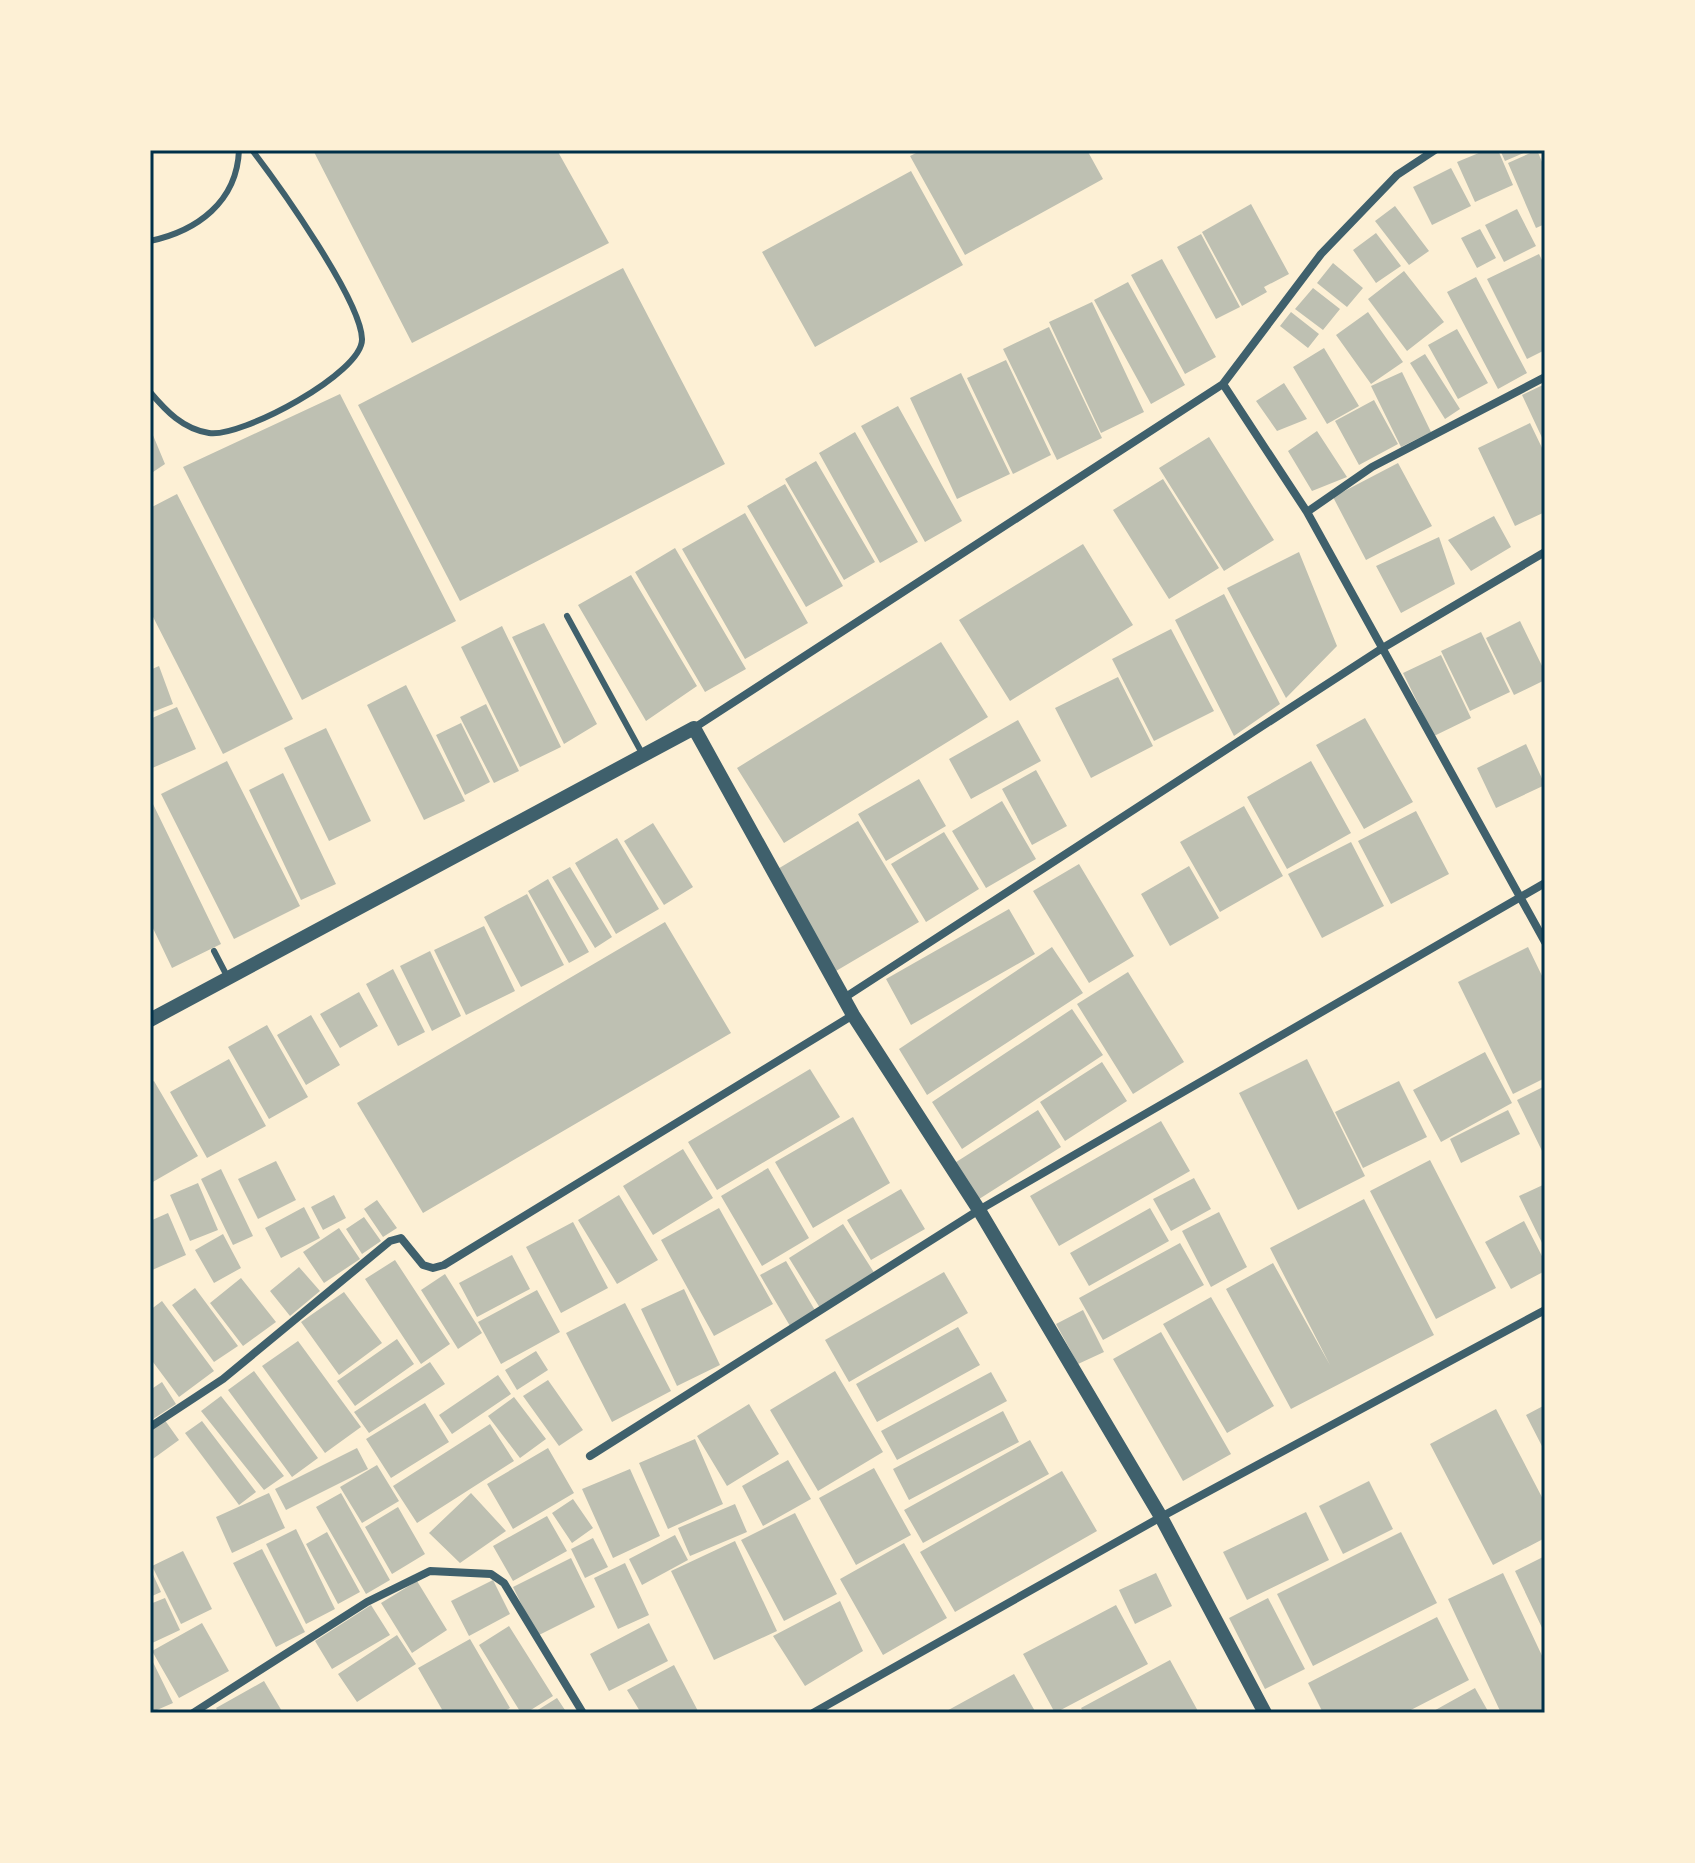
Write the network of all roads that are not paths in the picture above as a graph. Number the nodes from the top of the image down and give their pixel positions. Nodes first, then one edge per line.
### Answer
1 (239, 150) edge
2 (252, 150) edge
3 (1435, 150) edge
4 (150, 241) edge
5 (1545, 377) edge
6 (1223, 384) junction
7 (150, 392) edge
8 (1307, 512) junction
9 (1545, 552) edge
10 (567, 616) dead end
11 (1381, 649) junction
12 (694, 728) junction
13 (643, 755) junction
14 (1545, 883) edge
15 (1521, 897) junction
16 (1545, 942) edge
17 (214, 951) dead end
18 (228, 977) junction
19 (844, 998) junction
20 (853, 1015) junction
21 (150, 1020) edge
22 (979, 1210) junction
23 (1545, 1310) edge
24 (150, 1427) edge
25 (590, 1456) dead end
26 (1161, 1517) junction
27 (193, 1713) edge
28 (583, 1713) edge
29 (813, 1713) edge
30 (1265, 1713) edge

1 - 4 lane
2 - 7 lane
3 - 6 street
5 - 8 street
6 - 8 street
6 - 12 street
8 - 11 street
9 - 11 street
10 - 13 lane
11 - 15 street
11 - 19 street
12 - 13 street
12 - 19 street
13 - 18 street
14 - 15 street
15 - 16 street
15 - 22 street
17 - 18 lane
18 - 21 street
19 - 20 street
20 - 22 street
20 - 24 street
22 - 25 street
22 - 26 street
23 - 26 street
26 - 29 street
26 - 30 street
27 - 28 street

